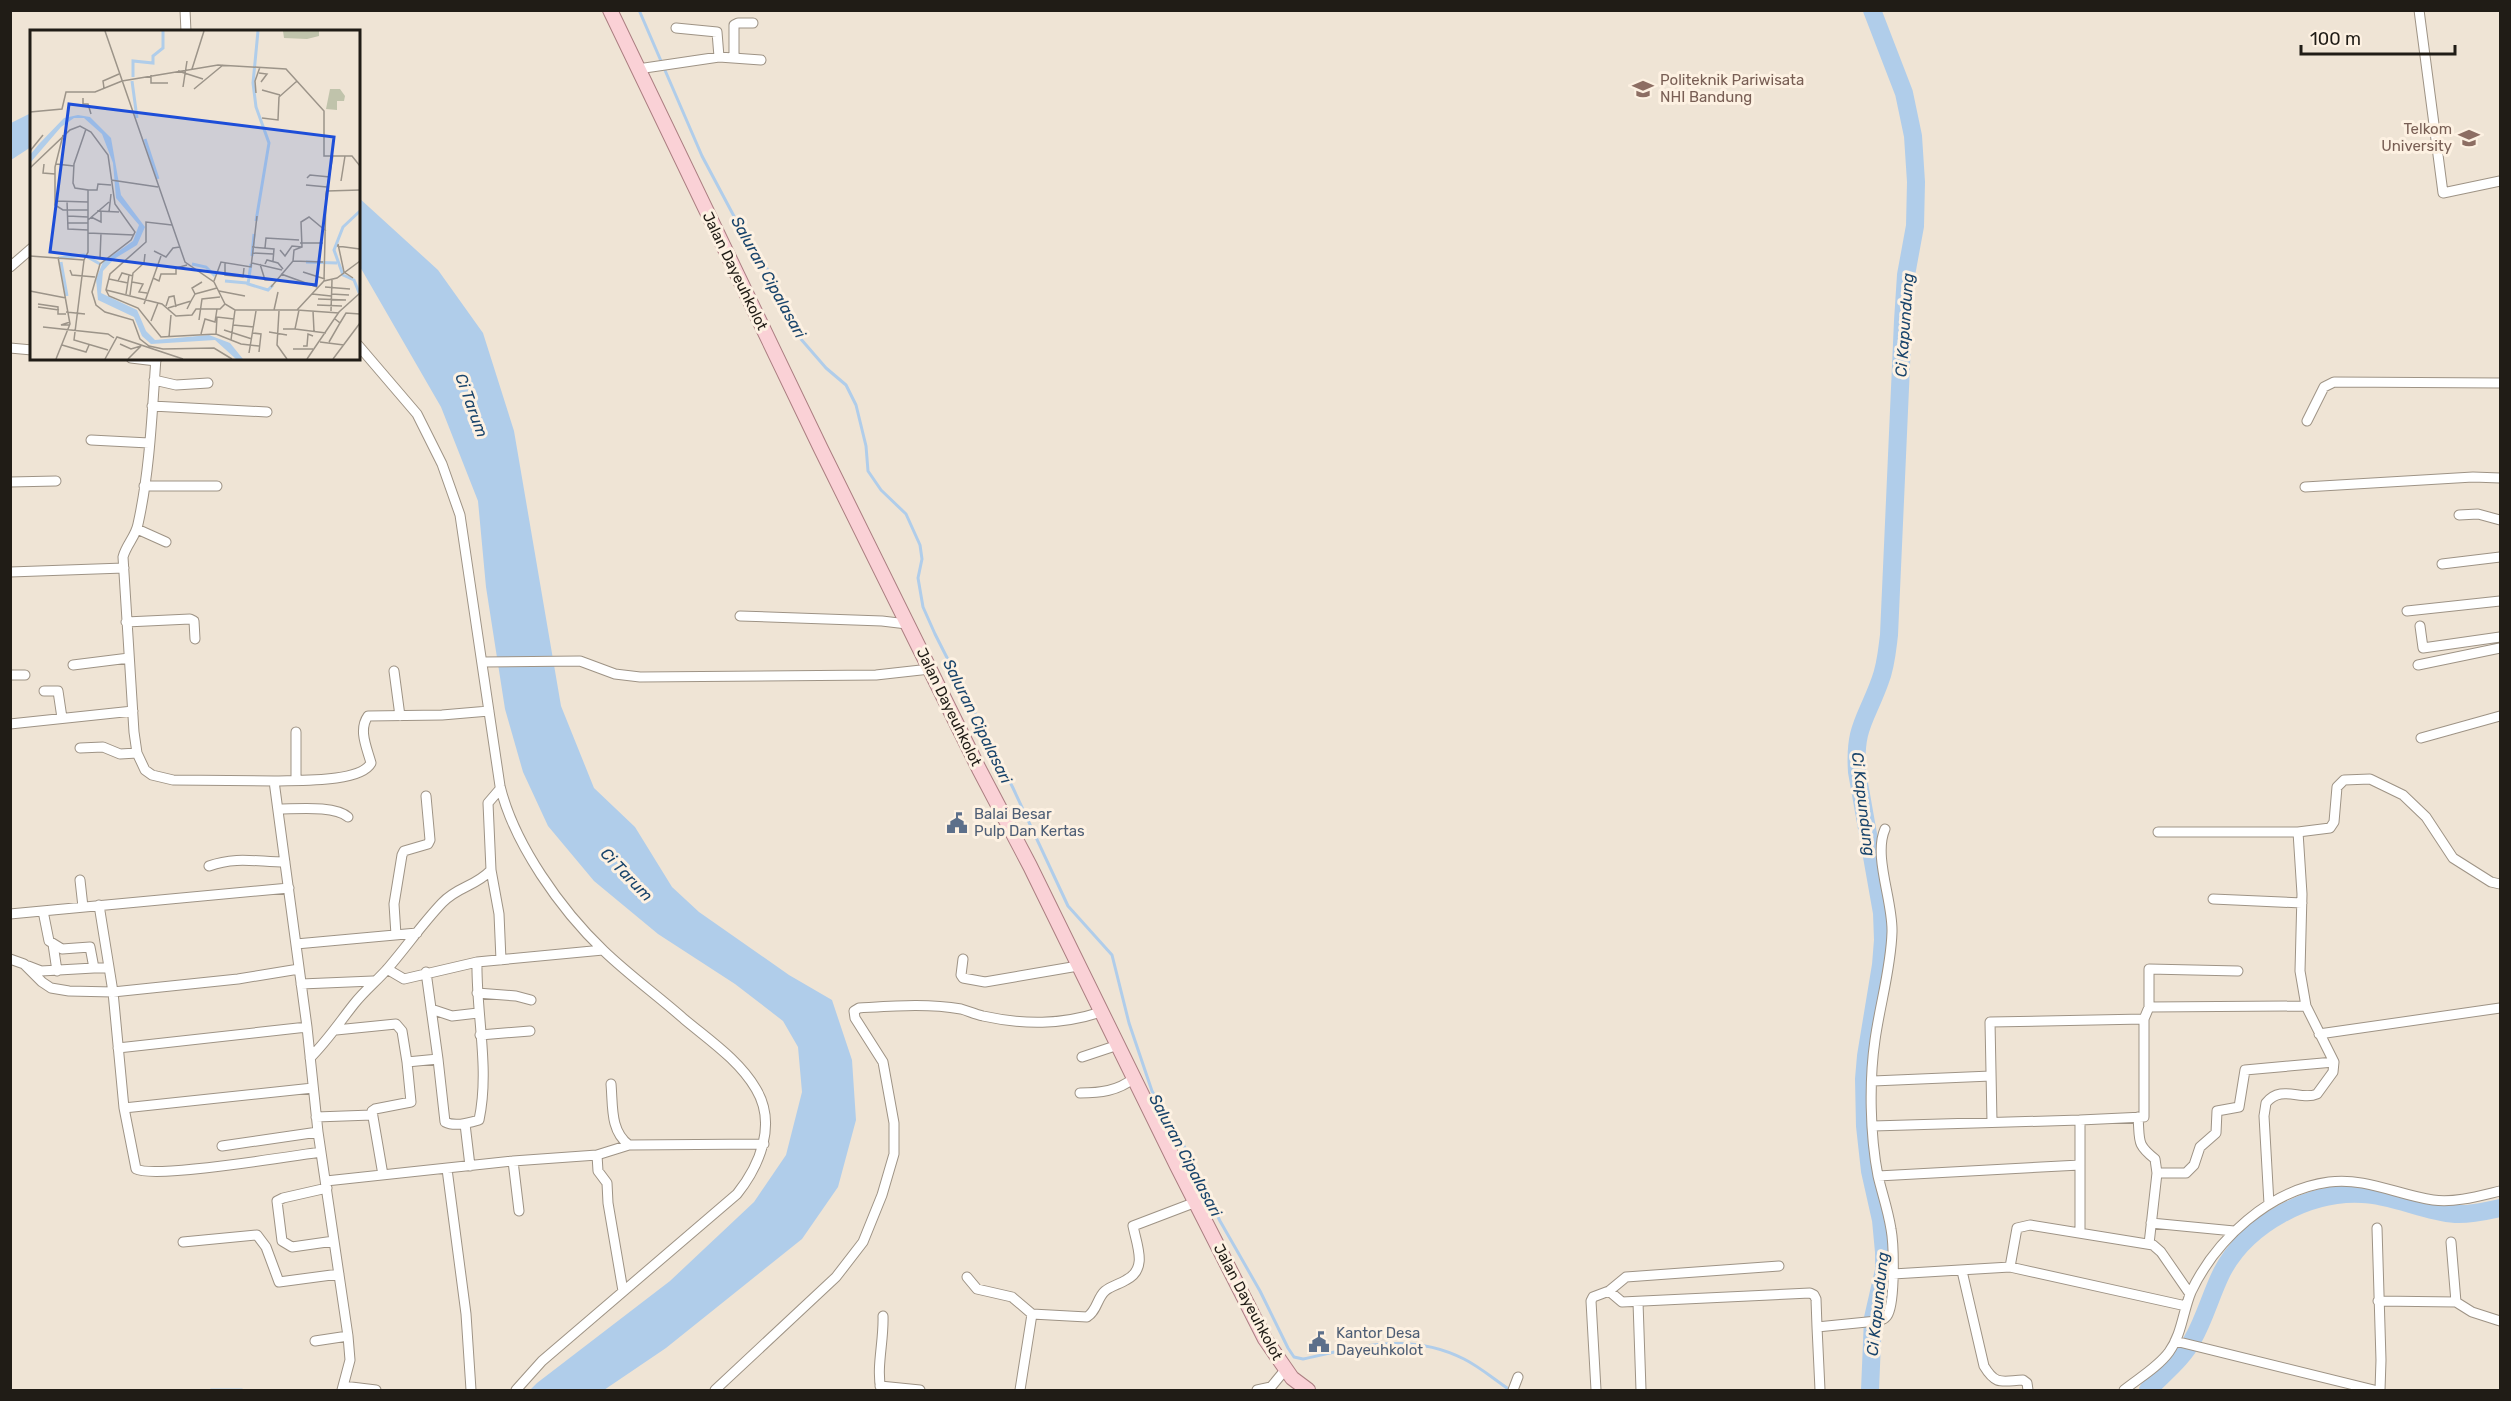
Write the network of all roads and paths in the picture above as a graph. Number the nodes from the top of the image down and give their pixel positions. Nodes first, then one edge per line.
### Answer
1 (185, 10) edge
2 (610, 10) edge
3 (2419, 10) edge
4 (753, 23) dead end
5 (676, 28) dead end
6 (186, 30) edge
7 (719, 57) junction
8 (734, 57) junction
9 (761, 60) dead end
10 (638, 69) junction
11 (2500, 181) edge
12 (30, 251) edge
13 (10, 267) edge
14 (360, 347) edge
15 (10, 348) edge
16 (30, 350) edge
17 (156, 360) edge
18 (154, 380) junction
19 (208, 383) dead end
20 (2500, 383) edge
21 (152, 406) junction
22 (267, 412) dead end
23 (2307, 422) dead end
24 (91, 440) dead end
25 (149, 443) junction
26 (2500, 478) edge
27 (10, 482) edge
28 (56, 482) dead end
29 (144, 486) junction
30 (217, 486) dead end
31 (2305, 487) dead end
32 (2459, 515) dead end
33 (2500, 520) edge
34 (137, 529) junction
35 (166, 542) dead end
36 (2500, 557) edge
37 (2442, 564) dead end
38 (124, 568) junction
39 (10, 572) edge
40 (2500, 601) edge
41 (2407, 611) dead end
42 (740, 616) dead end
43 (126, 622) junction
44 (907, 624) junction
45 (2420, 626) dead end
46 (2500, 637) edge
47 (195, 639) dead end
48 (2500, 648) edge
49 (129, 658) junction
50 (482, 662) junction
51 (73, 665) dead end
52 (2418, 665) dead end
53 (930, 669) junction
54 (394, 671) dead end
55 (10, 675) edge
56 (26, 675) dead end
57 (44, 691) dead end
58 (133, 711) junction
59 (489, 711) junction
60 (400, 716) junction
61 (2500, 716) edge
62 (62, 718) junction
63 (10, 724) edge
64 (296, 732) dead end
65 (2421, 738) dead end
66 (80, 748) dead end
67 (137, 753) junction
68 (296, 780) junction
69 (274, 781) junction
70 (500, 789) junction
71 (426, 796) dead end
72 (278, 809) junction
73 (348, 817) dead end
74 (1885, 829) dead end
75 (2158, 832) dead end
76 (2298, 832) junction
77 (285, 862) junction
78 (209, 866) dead end
79 (491, 870) junction
80 (80, 880) dead end
81 (2500, 884) edge
82 (289, 888) junction
83 (2213, 899) dead end
84 (2302, 903) junction
85 (99, 905) junction
86 (83, 907) junction
87 (43, 911) junction
88 (10, 914) edge
89 (417, 933) junction
90 (396, 935) junction
91 (53, 944) junction
92 (296, 944) junction
93 (603, 951) junction
94 (10, 959) edge
95 (963, 959) dead end
96 (501, 960) junction
97 (477, 962) junction
98 (24, 964) junction
99 (1078, 966) junction
100 (94, 968) junction
101 (109, 968) junction
102 (299, 969) junction
103 (387, 969) junction
104 (57, 971) junction
105 (2238, 971) dead end
106 (426, 972) junction
107 (373, 981) junction
108 (301, 984) junction
109 (113, 992) junction
110 (477, 993) junction
111 (531, 1000) dead end
112 (2306, 1006) junction
113 (2149, 1007) junction
114 (2500, 1008) edge
115 (431, 1009) junction
116 (1101, 1012) junction
117 (478, 1013) junction
118 (2144, 1019) junction
119 (307, 1027) junction
120 (336, 1030) junction
121 (530, 1032) dead end
122 (2319, 1034) junction
123 (480, 1035) junction
124 (1118, 1045) junction
125 (118, 1048) junction
126 (1082, 1057) dead end
127 (310, 1058) junction
128 (438, 1059) junction
129 (407, 1062) junction
130 (2334, 1062) junction
131 (1991, 1076) junction
132 (1134, 1078) junction
133 (1873, 1081) junction
134 (611, 1084) dead end
135 (313, 1088) junction
136 (1080, 1093) dead end
137 (124, 1108) junction
138 (372, 1115) junction
139 (316, 1117) junction
140 (2138, 1117) junction
141 (2080, 1120) junction
142 (1992, 1122) junction
143 (465, 1124) junction
144 (1873, 1126) junction
145 (318, 1132) junction
146 (764, 1144) junction
147 (629, 1145) junction
148 (222, 1146) dead end
149 (321, 1152) junction
150 (597, 1155) junction
151 (513, 1161) junction
152 (2080, 1165) junction
153 (470, 1166) junction
154 (447, 1169) junction
155 (2157, 1173) junction
156 (383, 1175) junction
157 (1878, 1176) junction
158 (326, 1184) junction
159 (2500, 1191) edge
160 (1196, 1202) junction
161 (2269, 1204) junction
162 (519, 1211) dead end
163 (2151, 1223) junction
164 (2377, 1228) dead end
165 (2234, 1232) junction
166 (2080, 1233) junction
167 (334, 1241) junction
168 (183, 1242) dead end
169 (2451, 1242) dead end
170 (2149, 1244) junction
171 (1779, 1266) dead end
172 (2010, 1267) junction
173 (1962, 1270) junction
174 (339, 1274) junction
175 (1893, 1274) junction
176 (967, 1276) dead end
177 (624, 1291) junction
178 (1609, 1291) junction
179 (2190, 1294) junction
180 (2378, 1301) junction
181 (1638, 1302) junction
182 (2456, 1302) junction
183 (2186, 1306) junction
184 (1032, 1314) junction
185 (883, 1316) dead end
186 (2500, 1322) edge
187 (1817, 1327) junction
188 (348, 1336) junction
189 (315, 1341) dead end
190 (2178, 1342) junction
191 (1285, 1370) junction
192 (1518, 1377) dead end
193 (342, 1388) edge
194 (880, 1388) edge
195 (1513, 1389) edge
196 (376, 1390) edge
197 (471, 1390) edge
198 (516, 1390) edge
199 (716, 1390) edge
200 (920, 1390) edge
201 (1020, 1390) edge
202 (1257, 1390) edge
203 (1308, 1390) edge
204 (1596, 1390) edge
205 (1641, 1390) edge
206 (1820, 1390) edge
207 (2028, 1390) edge
208 (2124, 1390) edge
209 (2374, 1390) edge
210 (2379, 1390) edge

1 - 6 street
2 - 10 main road, Jalan Dayeuhkolot
3 - 11 street
4 - 8 street
5 - 7 street
7 - 8 street
7 - 10 street
8 - 9 street
10 - 44 main road, Jalan Dayeuhkolot
12 - 13 street
14 - 50 street
15 - 16 street
17 - 18 street
18 - 19 street
18 - 21 street
20 - 23 street
21 - 22 street
21 - 25 street
24 - 25 street
25 - 29 street
26 - 31 street
27 - 28 street
29 - 30 street
29 - 34 street
32 - 33 street
34 - 35 street
34 - 38 street
36 - 37 street
38 - 39 street
38 - 43 street
40 - 41 street
42 - 44 street
43 - 47 street
43 - 49 street
44 - 53 main road, Jalan Dayeuhkolot
45 - 46 street
48 - 52 street
49 - 51 street
49 - 58 street
50 - 53 street
50 - 59 street
53 - 99 main road, Jalan Dayeuhkolot
54 - 60 street
55 - 56 street
57 - 62 street
58 - 62 street
58 - 67 street
59 - 60 street
59 - 70 street
60 - 68 street
61 - 65 street
62 - 63 street
64 - 68 street
66 - 67 street
67 - 69 street
68 - 69 street
69 - 72 street
70 - 79 street
70 - 93 street
71 - 90 street
72 - 73 street
72 - 77 street
74 - 133 street
75 - 76 street
76 - 81 street
76 - 84 street
77 - 78 street
77 - 82 street
79 - 89 street
79 - 96 street
80 - 86 street
82 - 85 street
82 - 92 street
83 - 84 street
84 - 112 street
85 - 86 street
85 - 101 street
86 - 87 street
87 - 88 street
87 - 91 street
89 - 90 street
89 - 103 street
90 - 92 street
91 - 100 street
91 - 104 street
92 - 102 street
93 - 96 street
93 - 146 street
94 - 98 street
95 - 99 street
96 - 97 street
97 - 106 street
97 - 110 street
98 - 104 street
98 - 109 street
99 - 116 main road, Jalan Dayeuhkolot
100 - 101 street
100 - 104 street
101 - 109 street
102 - 108 street
102 - 109 street
103 - 106 street
103 - 107 street
105 - 113 street
106 - 115 street
107 - 108 street
107 - 120 street
108 - 119 street
109 - 125 street
110 - 111 street
110 - 117 street
112 - 113 street
112 - 122 street
113 - 118 street
114 - 122 street
115 - 117 street
115 - 128 street
116 - 124 main road, Jalan Dayeuhkolot
116 - 199 street
117 - 123 street
118 - 131 street
118 - 140 street
119 - 125 street
119 - 127 street
120 - 127 street
120 - 129 street
121 - 123 street
122 - 130 street
123 - 143 street
124 - 126 street
124 - 132 main road, Jalan Dayeuhkolot
125 - 137 street
127 - 135 street
128 - 129 street
128 - 143 street
129 - 138 street
130 - 155 street
130 - 161 street
131 - 133 street
131 - 142 street
132 - 136 street
132 - 160 main road, Jalan Dayeuhkolot
133 - 144 street
134 - 147 street
135 - 137 street
135 - 139 street
137 - 149 street
138 - 139 street
138 - 156 street
139 - 145 street
140 - 141 street
140 - 155 street
141 - 142 street
141 - 152 street
142 - 144 street
143 - 153 street
144 - 157 street
145 - 148 street
145 - 149 street
146 - 147 street
146 - 177 street
147 - 150 street
149 - 158 street
150 - 151 street
150 - 177 street
151 - 153 street
151 - 162 street
152 - 157 street
152 - 166 street
153 - 154 street
154 - 156 street
154 - 197 street
155 - 163 street
156 - 158 street
157 - 175 street
158 - 167 street
158 - 167 street
159 - 161 street
160 - 184 street
160 - 191 main road, Jalan Dayeuhkolot
161 - 165 street
163 - 165 street
163 - 170 street
164 - 180 street
165 - 179 street
166 - 170 street
166 - 172 street
167 - 174 street
168 - 174 street
169 - 182 street
170 - 179 street
171 - 178 street
172 - 173 street
172 - 183 street
173 - 175 street
173 - 207 street
174 - 188 street
175 - 187 street
176 - 184 street
177 - 198 street
178 - 181 street
178 - 204 street
179 - 183 street
180 - 182 street
180 - 210 street
181 - 187 street
181 - 205 street
182 - 186 street
183 - 190 street
184 - 201 street
185 - 194 street
187 - 206 street
188 - 189 street
188 - 193 street
190 - 208 street
190 - 209 street
191 - 202 street
191 - 203 main road, Jalan Dayeuhkolot
192 - 195 street
193 - 196 street
194 - 200 street

